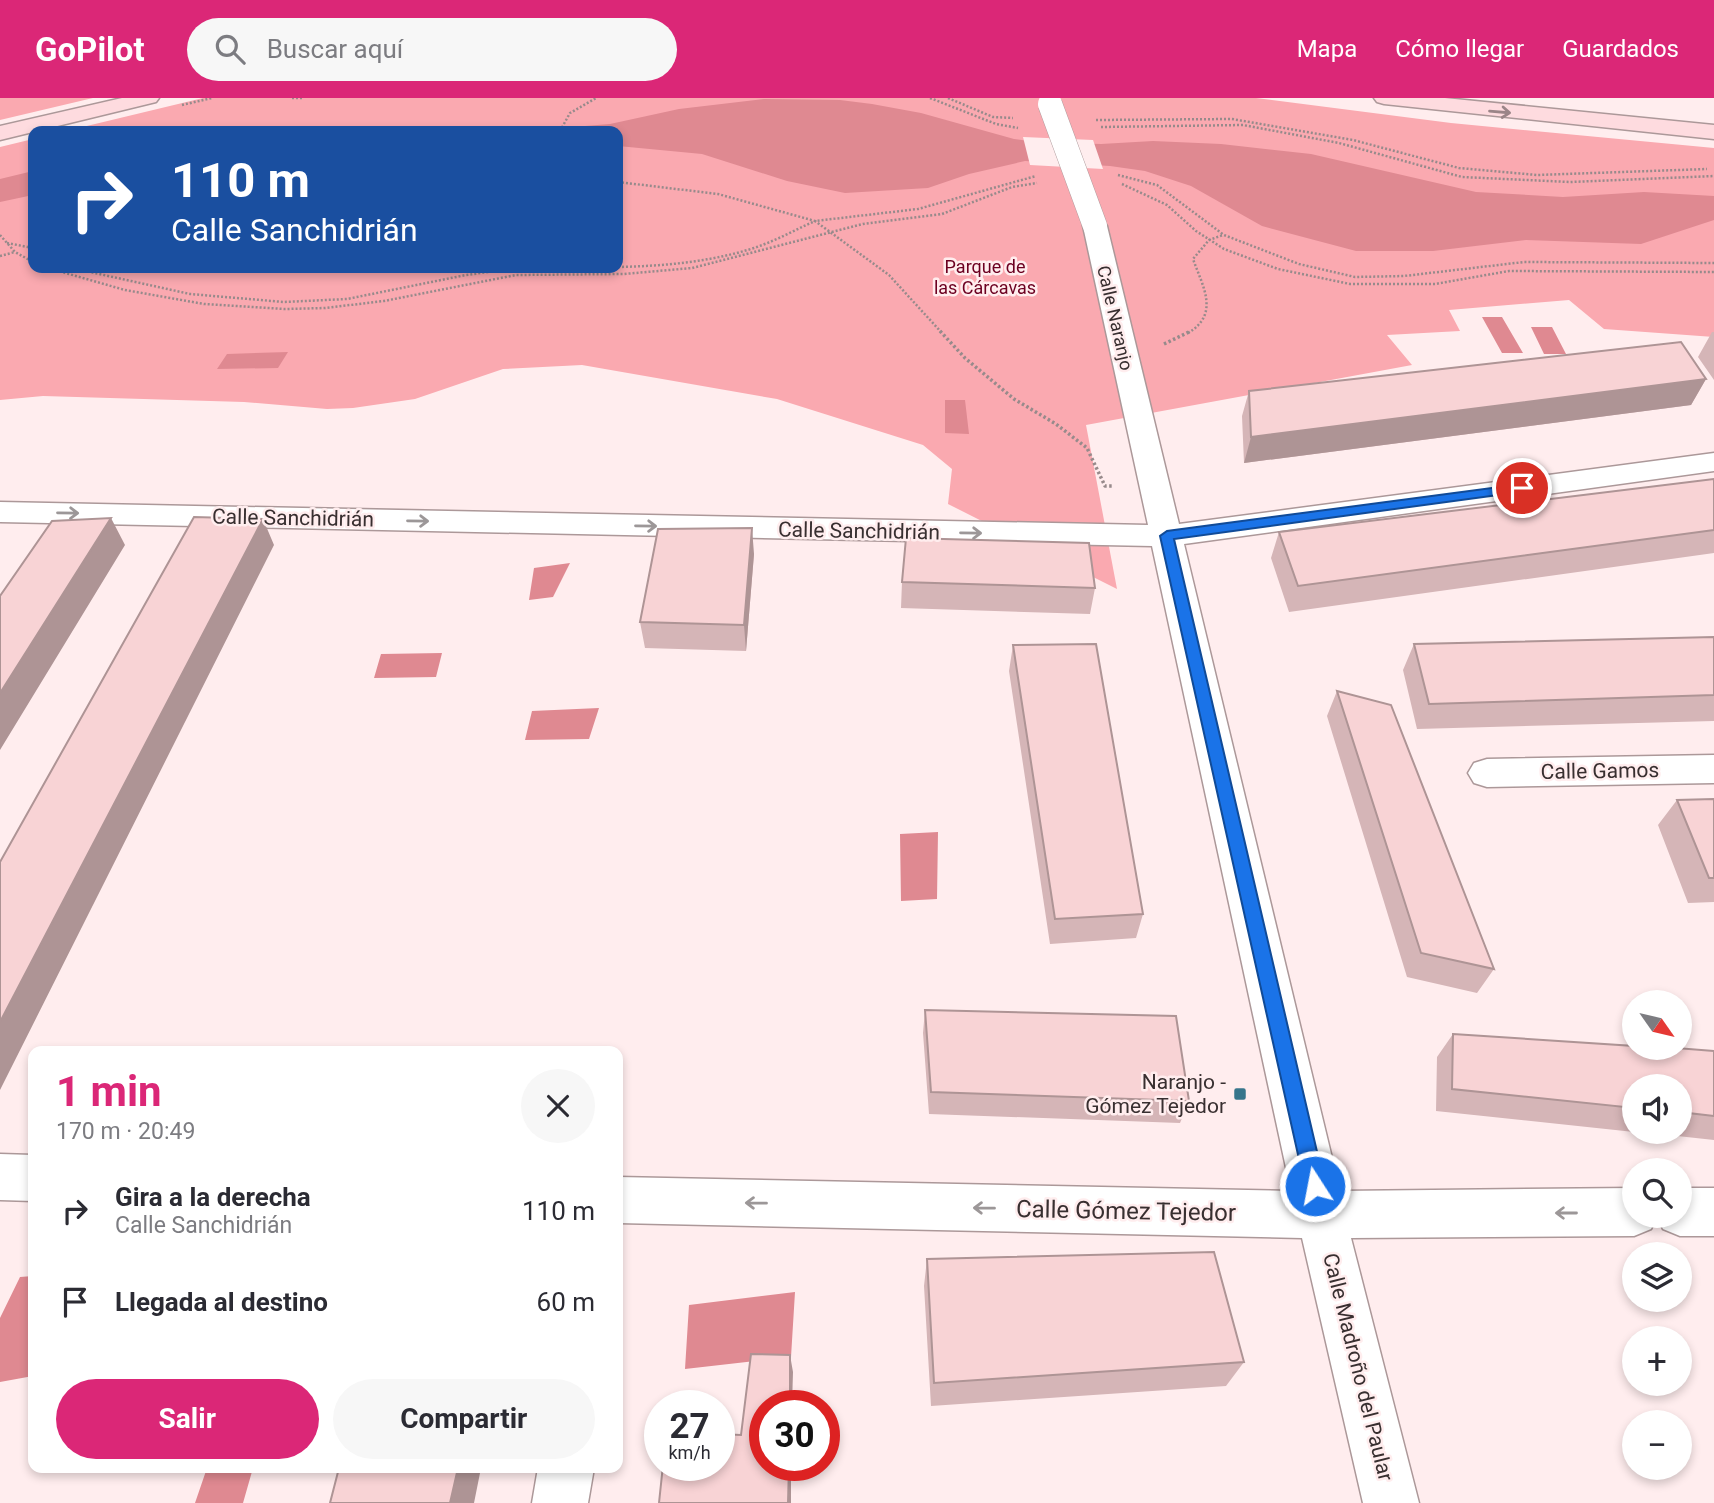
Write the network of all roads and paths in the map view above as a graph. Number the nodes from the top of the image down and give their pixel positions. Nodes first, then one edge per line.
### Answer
1 (149, 98) edge
2 (292, 98) edge
3 (302, 98) edge
4 (596, 98) edge
5 (930, 98) edge
6 (948, 98) edge
7 (1384, 98) edge
8 (1535, 98) edge
9 (1049, 100) edge
10 (1714, 115) edge
11 (1018, 118) dead end
12 (1094, 120) dead end
13 (28, 126) edge
14 (30, 126) edge
15 (561, 126) edge
16 (1021, 128) dead end
17 (1097, 128) dead end
18 (1714, 132) edge
19 (0, 133) edge
20 (1714, 168) edge
21 (1043, 175) dead end
22 (1106, 175) dead end
23 (1714, 176) edge
24 (1113, 182) dead end
25 (623, 183) edge
26 (1043, 183) dead end
27 (815, 221) junction
28 (829, 231) junction
29 (0, 235) edge
30 (1224, 235) junction
31 (1209, 240) junction
32 (6, 243) junction
33 (28, 247) edge
34 (15, 252) junction
35 (0, 256) edge
36 (28, 259) edge
37 (1714, 263) edge
38 (623, 267) edge
39 (1714, 272) edge
40 (63, 273) edge
41 (92, 273) edge
42 (465, 273) edge
43 (1125, 360) junction
44 (1714, 462) edge
45 (1153, 485) junction
46 (0, 512) edge
47 (1167, 536) junction
48 (1714, 768) edge
49 (1486, 773) dead end
50 (0, 1177) edge
51 (28, 1178) edge
52 (623, 1200) edge
53 (1622, 1212) edge
54 (1692, 1212) edge
55 (1714, 1212) edge
56 (1321, 1215) junction
57 (565, 1473) edge
58 (561, 1503) edge
59 (1391, 1503) edge

1 - 14 main road
2 - 3 path
4 - 15 path
5 - 16 path
6 - 11 path
7 -> 18 main road
8 - 10 main road
9 - 43 street, Calle Naranjo, bridge
12 - 20 path
13 - 19 main road
17 - 23 path
21 - 27 path
22 - 30 path
24 - 31 path
25 - 27 path
26 - 28 path
27 - 28 path
27 - 38 path
28 - 40 path
28 - 45 path
29 - 32 path
30 - 31 path
30 - 37 path
31 - 39 path
31 - 43 path
32 - 33 path
32 - 34 path
34 - 35 path
34 - 36 path
41 - 42 path
43 - 45 street, Calle Naranjo
44 - 47 street, Calle Sanchidrián
45 - 47 street, Calle Naranjo
46 -> 47 street, Calle Sanchidrián
47 - 56 street, Calle Madroño del Paular
48 - 49 street, Calle Gamos
50 - 51 street
56 -> 52 street, Calle Gómez Tejedor
53 -> 56 street, Calle Gómez Tejedor
54 - 55 street
56 - 59 street, Calle Madroño del Paular
57 - 58 street

